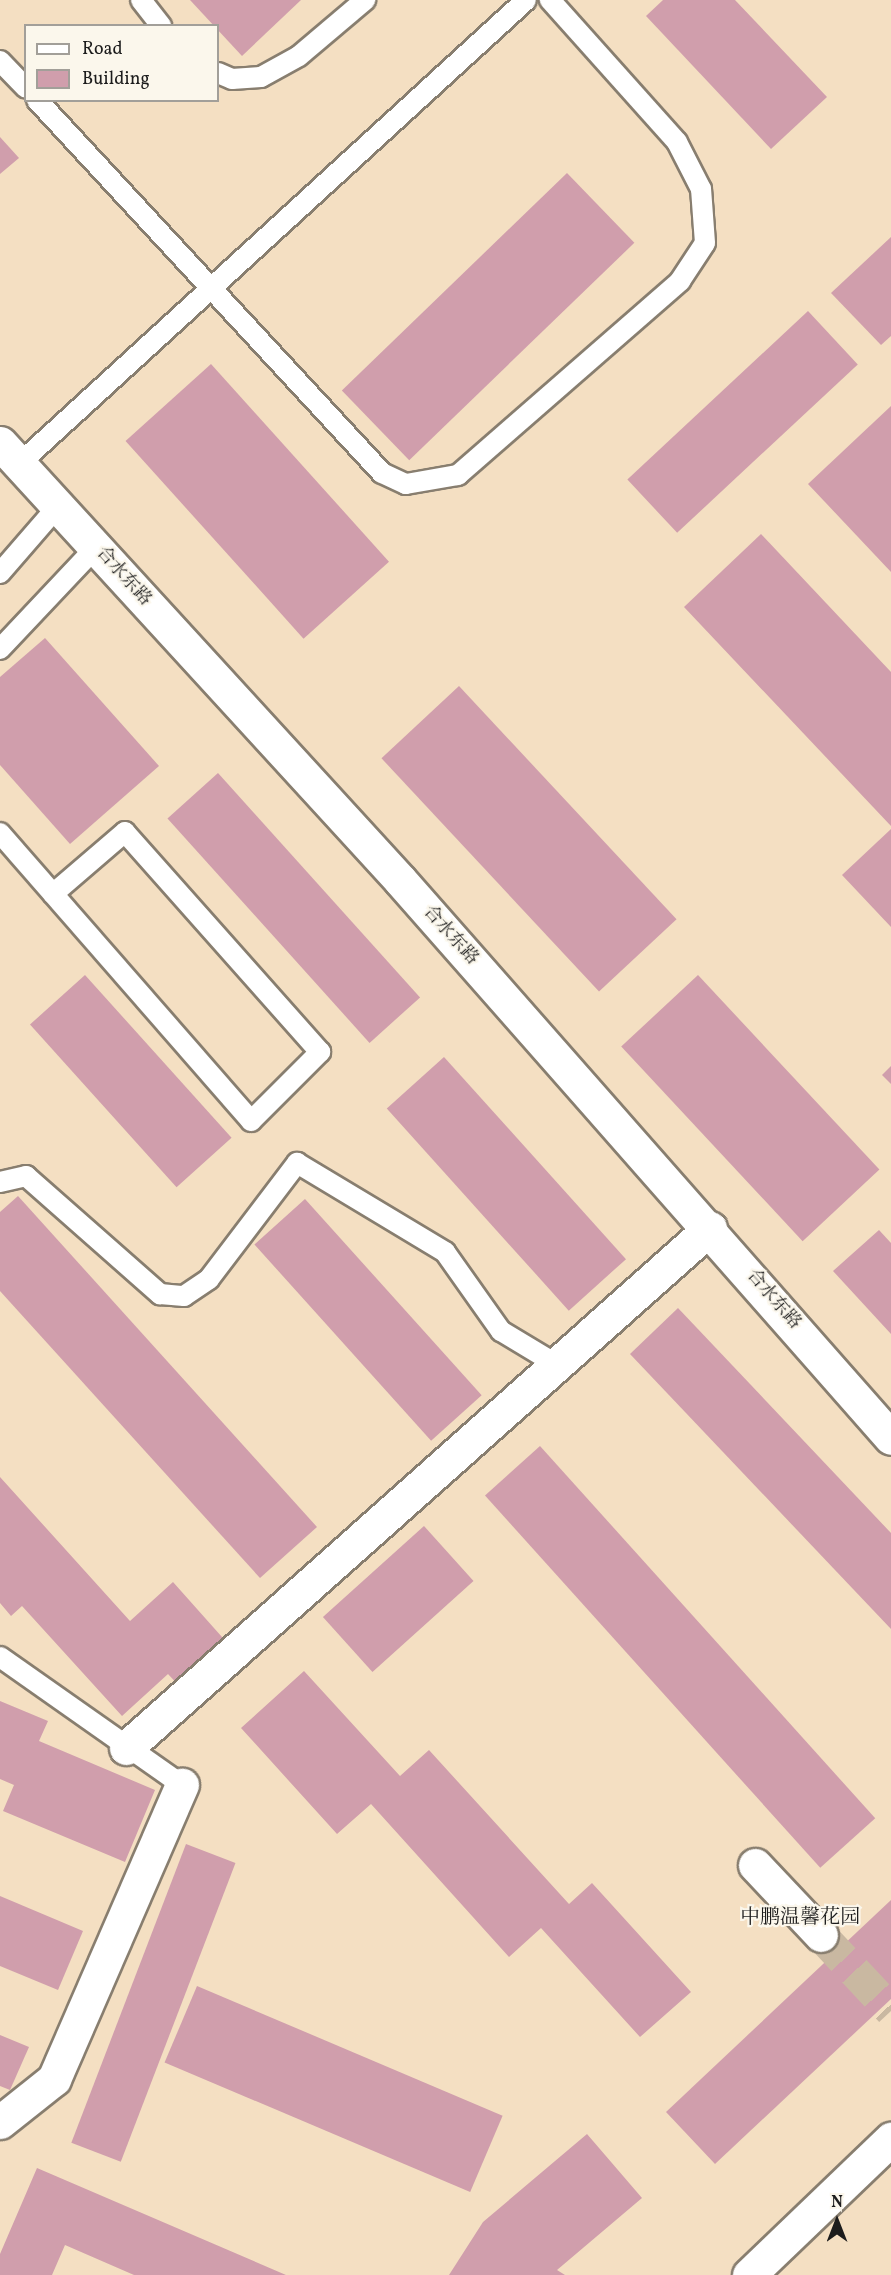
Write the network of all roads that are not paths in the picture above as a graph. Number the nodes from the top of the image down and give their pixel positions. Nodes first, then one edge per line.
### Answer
1 (141, 0) edge
2 (365, 0) edge
3 (526, 0) edge
4 (550, 0) edge
5 (159, 24) edge
6 (0, 60) edge
7 (219, 73) edge
8 (24, 86) edge
9 (39, 102) edge
10 (211, 288) junction
11 (9, 454) edge
12 (58, 506) junction
13 (96, 547) junction
14 (0, 573) edge
15 (0, 649) edge
16 (0, 833) edge
17 (53, 894) junction
18 (0, 1182) edge
19 (710, 1228) junction
20 (556, 1364) junction
21 (891, 1438) edge
22 (0, 1657) edge
23 (126, 1748) junction
24 (182, 1785) joint
25 (755, 1865) dead end
26 (821, 1935) tunnel mouth
27 (0, 2122) edge
28 (891, 2139) edge
29 (749, 2275) edge

1 - 5 lane
2 - 7 lane
3 - 10 lane
4 - 10 lane
6 - 8 lane
9 - 10 lane
10 - 11 lane
11 - 12 street, 合水东路
12 - 13 street, 合水东路
12 - 14 lane
13 - 15 lane
13 - 19 street, 合水东路
16 - 17 lane
17 - 17 lane
18 - 20 lane
19 - 20 street
19 - 21 street, 合水东路
20 - 23 street
22 - 23 lane
23 - 24 lane
24 - 27 street
25 - 26 street
28 - 29 street

